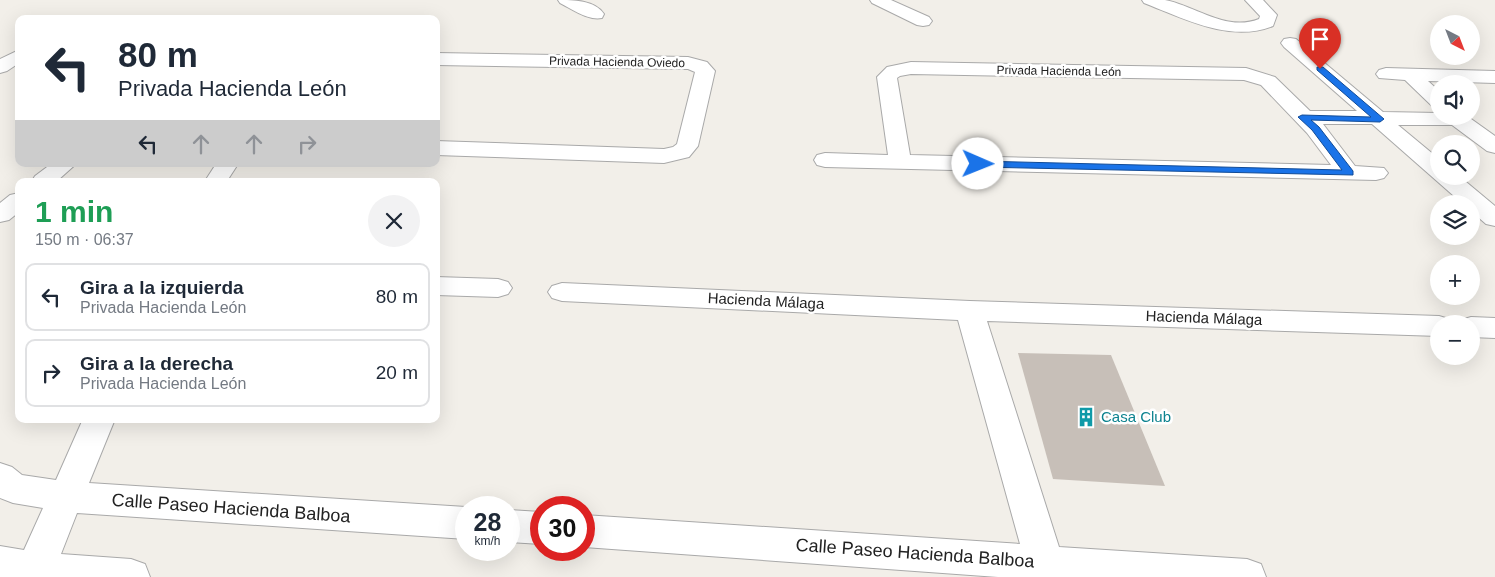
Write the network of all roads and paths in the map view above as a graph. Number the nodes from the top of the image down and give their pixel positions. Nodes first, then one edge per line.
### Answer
1 (566, 0) edge
2 (878, 0) edge
3 (1150, 0) edge
4 (1253, 0) edge
5 (596, 14) dead end
6 (923, 21) dead end
7 (0, 44) edge
8 (1290, 44) dead end
9 (15, 45) edge
10 (15, 58) edge
11 (440, 59) edge
12 (0, 67) edge
13 (1386, 74) dead end
14 (1410, 74) junction
15 (1495, 77) edge
16 (1430, 93) edge
17 (1302, 117) junction
18 (1430, 118) edge
19 (1380, 119) junction
20 (1465, 125) edge
21 (1495, 146) edge
22 (440, 148) edge
23 (824, 160) dead end
24 (900, 162) junction
25 (1430, 162) edge
26 (61, 167) edge
27 (225, 167) edge
28 (1349, 173) junction
29 (1376, 173) dead end
30 (47, 178) edge
31 (218, 178) edge
32 (1455, 185) edge
33 (15, 203) edge
34 (0, 214) edge
35 (1495, 220) edge
36 (440, 286) edge
37 (498, 288) dead end
38 (562, 292) dead end
39 (970, 311) junction
40 (1430, 326) edge
41 (1480, 327) edge
42 (1495, 328) edge
43 (98, 423) edge
44 (0, 477) edge
45 (67, 497) junction
46 (455, 522) edge
47 (595, 532) edge
48 (1047, 569) edge
49 (23, 570) edge
50 (131, 577) edge
51 (1247, 577) edge

1 - 5 street
2 - 6 street
3 - 4 street
7 - 9 street
8 - 19 street
10 - 12 street
11 - 22 street, Privada Hacienda Oviedo
13 - 14 street
14 - 15 street
14 - 16 street
17 - 19 street
17 - 24 street, Privada Hacienda León
17 - 28 street, Privada Hacienda León
18 - 19 street
19 - 25 street
20 - 21 street
23 - 24 street
24 - 28 street
26 - 30 street
27 - 31 street
28 - 29 street
32 - 35 street
33 - 34 street
36 - 37 street
38 - 39 street, Hacienda Málaga
39 - 40 street, Hacienda Málaga
39 - 48 street
41 - 42 street
43 - 45 street
44 - 45 street, Calle Paseo Hacienda Balboa
45 - 46 street, Calle Paseo Hacienda Balboa
45 - 49 street
47 - 48 street, Calle Paseo Hacienda Balboa
48 - 51 street, Calle Paseo Hacienda Balboa
49 - 50 street

